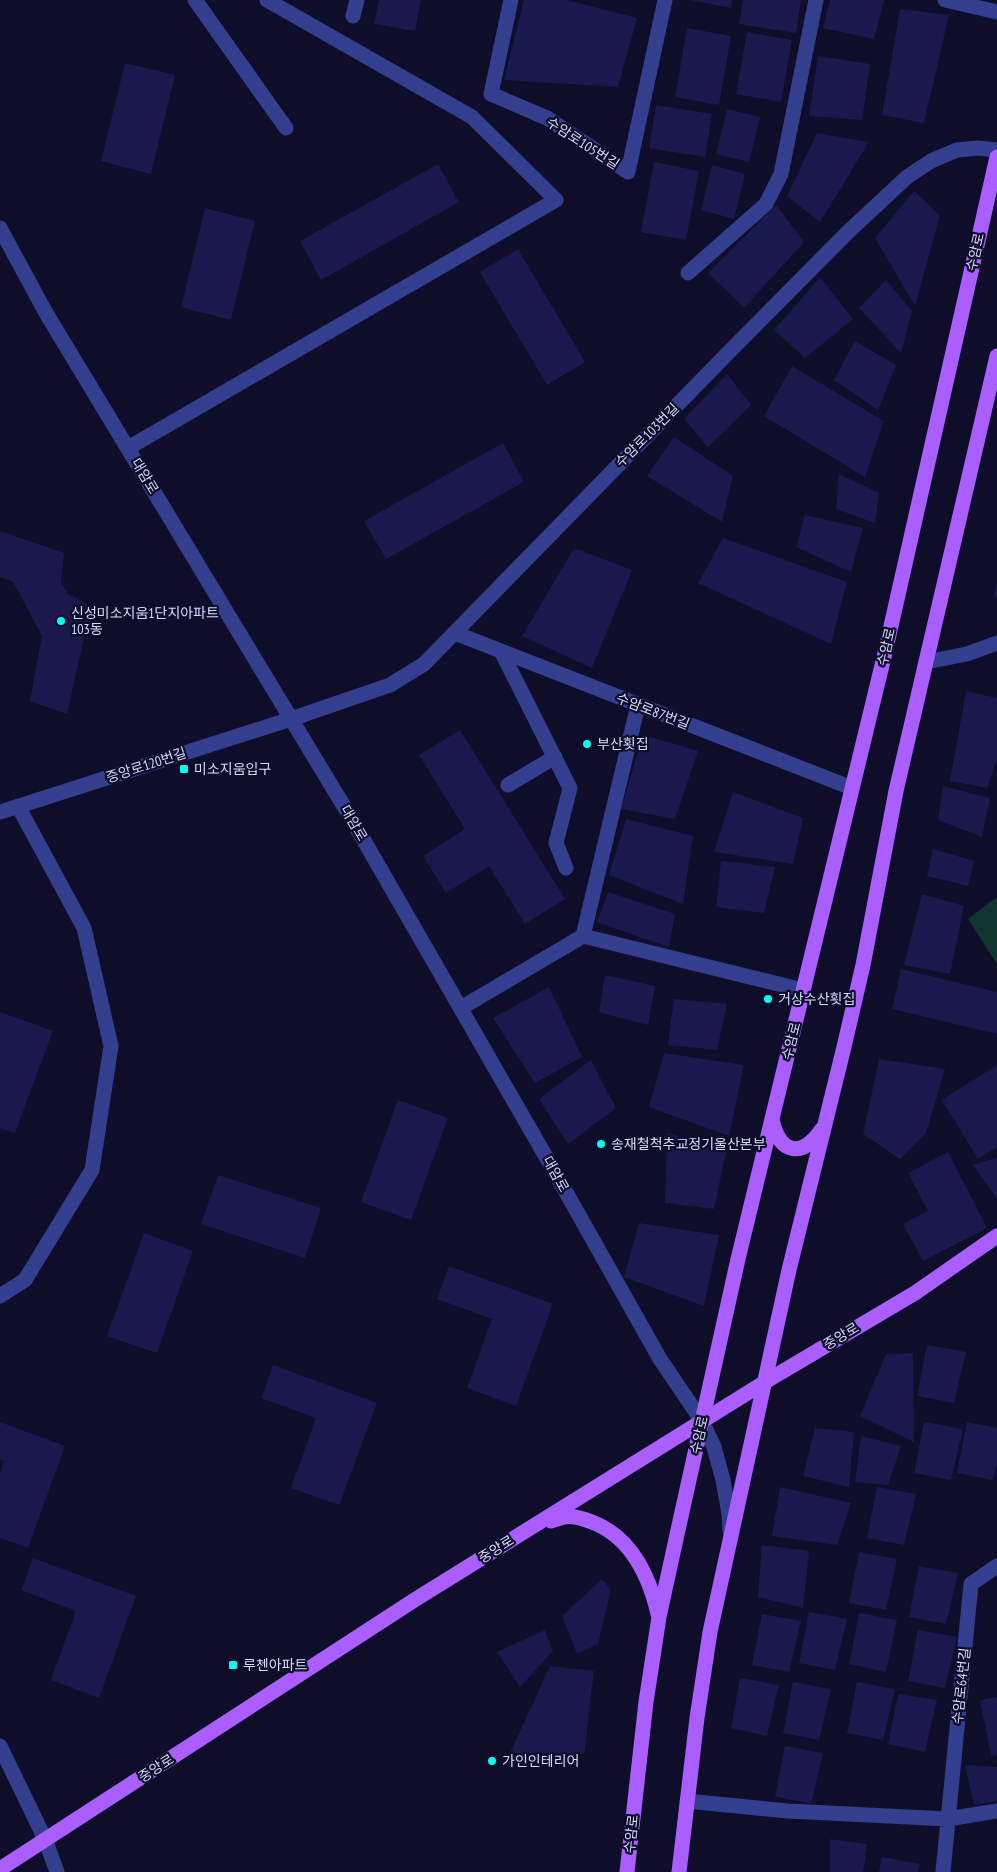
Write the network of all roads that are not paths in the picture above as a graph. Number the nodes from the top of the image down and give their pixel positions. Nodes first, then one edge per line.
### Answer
1 (195, 0) edge
2 (267, 0) edge
3 (357, 0) edge
4 (511, 0) edge
5 (665, 0) edge
6 (816, 0) edge
7 (945, 0) edge
8 (997, 12) edge
9 (353, 16) dead end
10 (286, 128) dead end
11 (997, 150) edge
12 (997, 157) edge
13 (0, 228) edge
14 (688, 273) dead end
15 (997, 356) edge
16 (128, 448) junction
17 (455, 633) junction
18 (997, 643) edge
19 (501, 651) junction
20 (926, 662) junction
21 (638, 705) junction
22 (291, 719) junction
23 (555, 757) junction
24 (508, 786) dead end
25 (852, 788) junction
26 (18, 806) junction
27 (0, 812) edge
28 (566, 868) dead end
29 (583, 936) junction
30 (803, 990) junction
31 (461, 1008) junction
32 (772, 1117) junction
33 (825, 1124) junction
34 (997, 1236) edge
35 (0, 1296) edge
36 (764, 1382) junction
37 (702, 1421) junction
38 (532, 1527) junction
39 (730, 1540) junction
40 (997, 1566) edge
41 (659, 1617) junction
42 (0, 1746) edge
43 (686, 1801) junction
44 (997, 1812) edge
45 (948, 1819) junction
46 (45, 1840) junction
47 (0, 1870) edge
48 (57, 1872) edge
49 (627, 1872) edge
50 (679, 1872) edge
51 (943, 1872) edge

1 - 10 street
2 - 16 street
3 - 9 street
4 - 5 street, 수암로105번길
6 - 14 street
7 - 8 street
11 - 17 street, 수암로103번길
12 - 25 main road, 수암로
13 - 16 street, 대암로
15 - 20 main road
16 - 22 street, 대암로
17 - 19 street, 수암로87번길
17 - 22 street, 수암로103번길
18 - 20 street
19 - 21 street, 수암로87번길
19 - 23 street
20 - 33 main road
21 - 25 street, 수암로87번길
21 - 29 street
22 - 26 street, 중앙로120번길
22 - 31 street, 대암로
23 - 24 street
23 - 28 street
25 - 30 main road, 수암로
26 - 27 street, 중앙로120번길
26 - 35 street
29 - 30 street
29 - 31 street
30 - 32 main road, 수암로
31 - 37 street, 대암로
32 - 33 main road
32 - 37 main road, 수암로
33 - 36 main road
34 - 36 main road, 중앙로
36 - 37 main road, 중앙로
36 - 39 main road
37 - 38 main road, 중앙로
37 - 39 street, 대암로
37 - 41 main road, 수암로
38 - 41 main road
38 - 46 main road, 중앙로
39 - 43 main road
40 - 45 street, 수암로64번길
41 - 49 main road, 수암로
42 - 46 street
43 - 45 street
43 - 50 main road
44 - 45 street
45 - 51 street, 수암로64번길
46 - 47 main road, 중앙로
46 - 48 street

